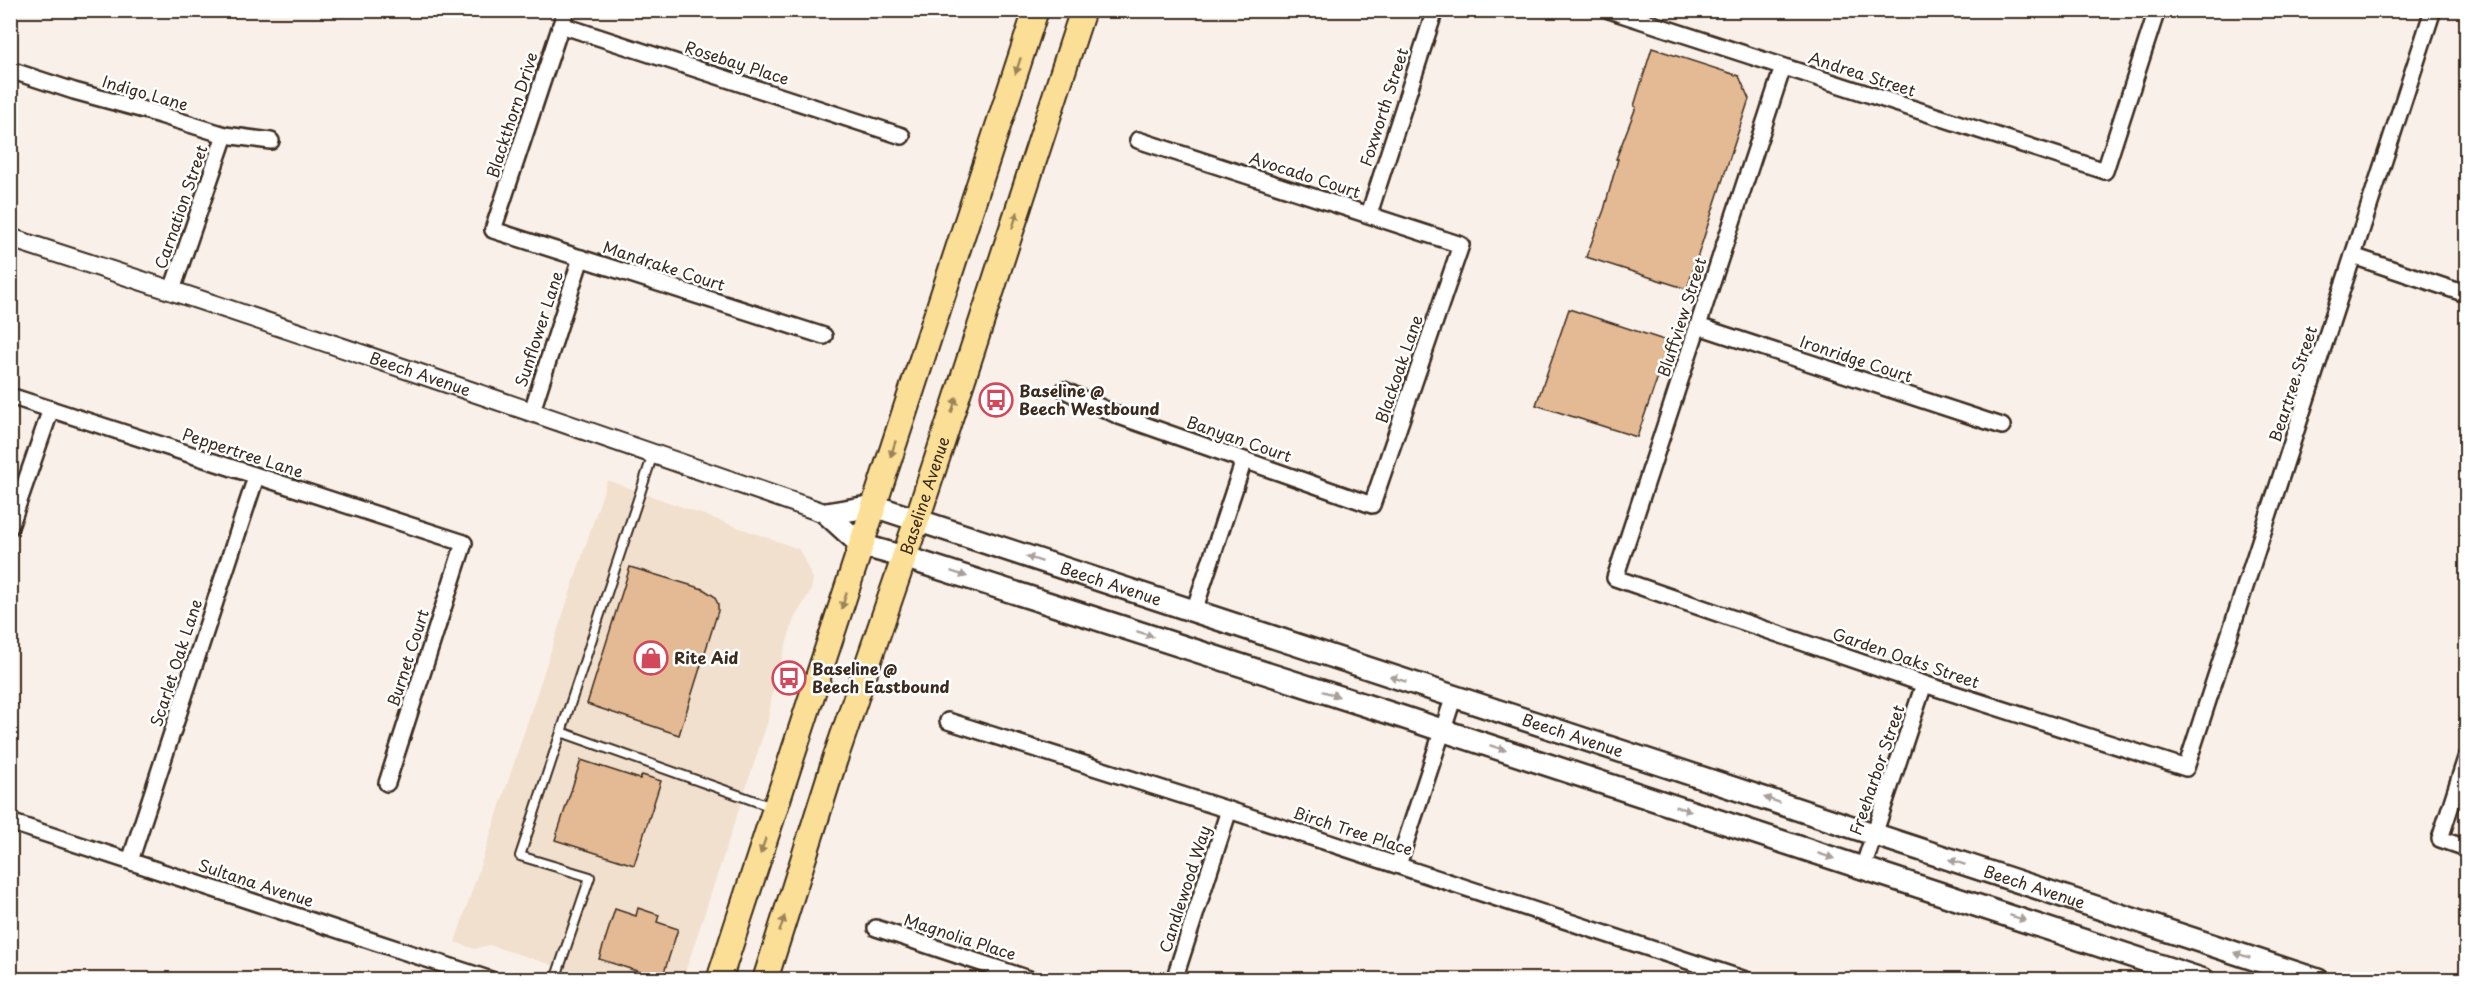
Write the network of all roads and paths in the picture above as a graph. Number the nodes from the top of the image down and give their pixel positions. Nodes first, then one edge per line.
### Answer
1 (1036, 10) edge
2 (1083, 10) edge
3 (1435, 10) edge
4 (1609, 10) edge
5 (2157, 10) edge
6 (2433, 10) edge
7 (563, 18) edge
8 (1783, 67) junction
9 (10, 70) edge
10 (225, 135) junction
11 (903, 135) dead end
12 (1138, 140) dead end
13 (271, 141) dead end
14 (1369, 214) junction
15 (493, 230) joint
16 (10, 238) edge
17 (1461, 245) joint
18 (2354, 256) junction
19 (581, 258) junction
20 (172, 290) junction
21 (2466, 294) edge
22 (1698, 326) junction
23 (824, 336) dead end
24 (1064, 390) dead end
25 (10, 396) edge
26 (51, 409) junction
27 (532, 411) junction
28 (2002, 426) dead end
29 (653, 453) junction
30 (1244, 460) junction
31 (256, 477) junction
32 (1372, 505) joint
33 (874, 506) junction
34 (827, 514) junction
35 (917, 520) junction
36 (10, 527) edge
37 (464, 543) joint
38 (861, 545) junction
39 (904, 556) junction
40 (1615, 578) joint
41 (1194, 611) junction
42 (1924, 684) junction
43 (1454, 696) junction
44 (948, 721) dead end
45 (1442, 730) junction
46 (561, 732) junction
47 (2466, 758) edge
48 (2187, 768) joint
49 (387, 783) dead end
50 (776, 808) junction
51 (1229, 810) junction
52 (10, 822) edge
53 (1874, 835) junction
54 (2466, 848) edge
55 (130, 861) junction
56 (1398, 865) junction
57 (1863, 868) junction
58 (876, 928) dead end
59 (491, 980) edge
60 (555, 980) edge
61 (718, 980) edge
62 (765, 980) edge
63 (1032, 980) edge
64 (1174, 980) edge
65 (1746, 980) edge
66 (2204, 980) edge
67 (2318, 980) edge

1 -> 33 main road
35 -> 2 main road, Baseline Avenue
3 - 14 street, Foxworth Street
4 - 8 street, Andrea Street
5 - 8 street, Andrea Street
6 - 18 street, Beartree Street
7 - 11 street, Rosebay Place
7 - 15 street, Blackthorn Drive
8 - 22 street, Bluffview Street
9 - 10 street, Indigo Lane
10 - 13 street, Indigo Lane
10 - 20 street, Carnation Street
12 - 14 street, Avocado Court
14 - 17 street, Avocado Court
15 - 19 street, Mandrake Court
16 - 20 street, Beech Avenue
17 - 32 street, Blackoak Lane
18 - 21 street
18 - 48 street, Beartree Street
19 - 23 street, Mandrake Court
19 - 27 street, Sunflower Lane
20 - 27 street, Beech Avenue
22 - 28 street, Ironridge Court
22 - 40 street, Bluffview Street
24 - 30 street, Banyan Court
25 - 26 street, Peppertree Lane
26 - 31 street, Peppertree Lane
26 - 36 street
27 - 29 street, Beech Avenue
29 - 34 street, Beech Avenue
29 - 46 lane
30 - 32 street, Banyan Court
30 - 41 street
31 - 37 street, Peppertree Lane
31 - 55 street, Scarlet Oak Lane
33 - 34 main road, Beech Avenue
33 - 35 main road, Beech Avenue
33 - 38 main road
34 - 38 main road, Beech Avenue
35 - 39 main road, Baseline Avenue
41 -> 35 main road, Beech Avenue
37 - 49 street, Burnet Court
38 - 39 main road, Beech Avenue
38 -> 50 main road
39 -> 45 main road, Beech Avenue
62 -> 39 main road, Baseline Avenue
40 - 42 street, Garden Oaks Street
43 -> 41 main road, Beech Avenue
42 - 48 street, Garden Oaks Street
42 - 53 street, Freeharbor Street
43 - 45 street
53 -> 43 main road, Beech Avenue
44 - 51 street, Birch Tree Place
45 - 56 street
45 -> 57 main road, Beech Avenue
46 - 50 lane
46 - 60 lane
47 - 54 street
50 -> 61 main road
51 - 56 street, Birch Tree Place
51 - 64 street, Candlewood Way
52 - 55 street, Sultana Avenue
53 - 57 street, Freeharbor Street
67 -> 53 main road, Beech Avenue
55 - 59 street, Sultana Avenue
56 - 65 street, Birch Tree Place
57 -> 66 main road, Beech Avenue
58 - 63 street, Magnolia Place

